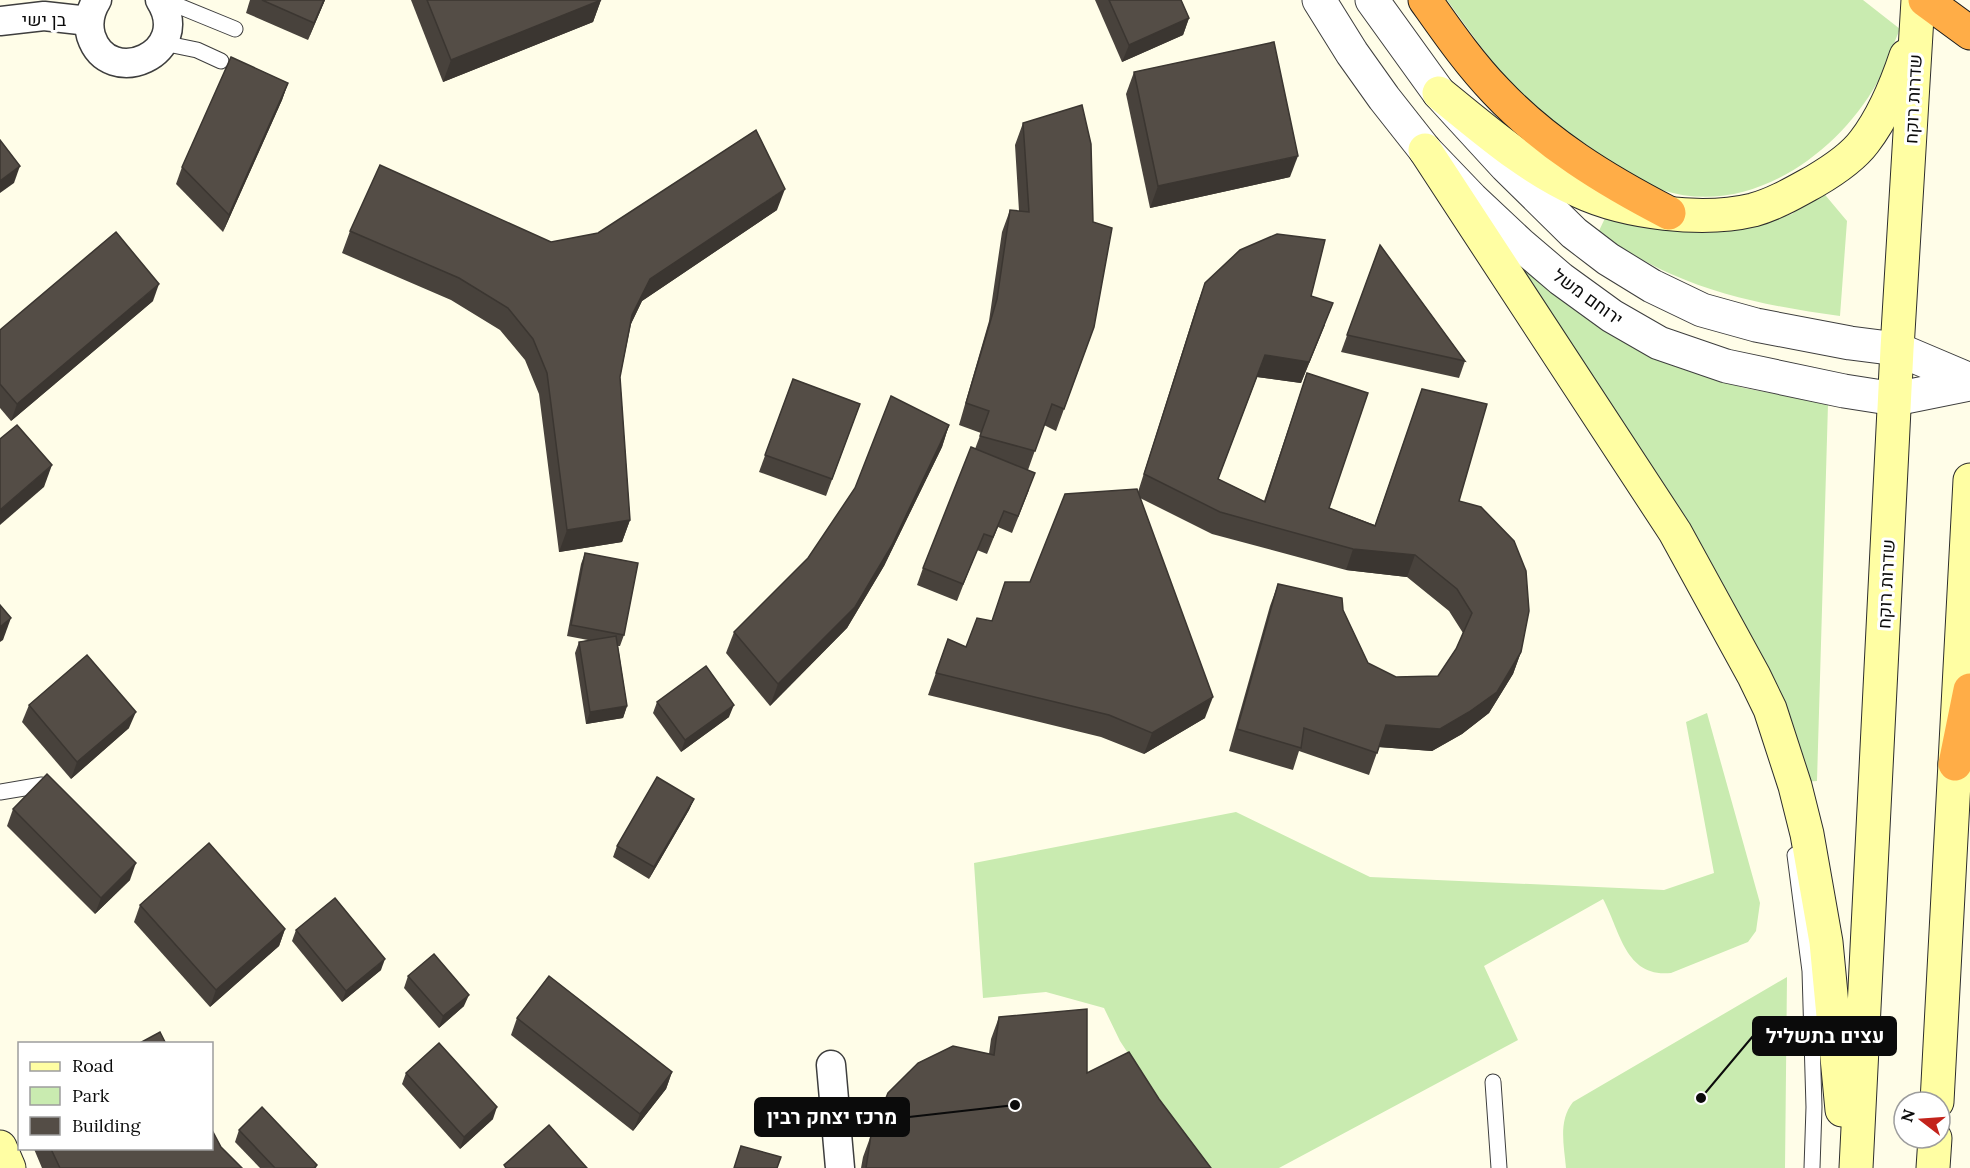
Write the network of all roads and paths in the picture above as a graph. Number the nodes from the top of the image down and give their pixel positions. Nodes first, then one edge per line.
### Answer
1 (162, 0) edge
2 (1319, 0) edge
3 (1372, 0) edge
4 (1425, 0) edge
5 (1923, 3) edge
6 (93, 10) edge
7 (0, 21) edge
8 (235, 29) dead end
9 (1970, 33) edge
10 (163, 43) junction
11 (221, 61) dead end
12 (1439, 93) junction
13 (1425, 150) junction
14 (1669, 213) junction
15 (1897, 349) junction
16 (1970, 382) edge
17 (1895, 399) junction
18 (1970, 480) edge
19 (1709, 594) junction
20 (1970, 690) edge
21 (1955, 764) junction
22 (42, 785) edge
23 (0, 792) edge
24 (1787, 817) dead end
25 (1791, 839) dead end
26 (831, 1065) dead end
27 (1493, 1082) dead end
28 (1938, 1090) edge
29 (0, 1147) edge
30 (1935, 1150) edge
31 (9, 1168) edge
32 (840, 1168) edge
33 (1499, 1168) edge
34 (1812, 1168) edge
35 (1847, 1168) edge
36 (1856, 1168) edge
37 (1934, 1168) edge

1 - 8 lane
1 - 10 street
2 - 13 street, ירוחם משל
3 - 12 street, ירוחם משל
4 - 14 highway
5 - 9 highway
5 - 14 main road
5 - 15 main road, שדרות רוקח
6 - 7 street, בן ישי
6 - 10 street
10 - 11 lane
12 - 14 main road
12 - 15 street, ירוחם משל
13 - 17 street, ירוחם משל
13 - 19 main road
15 - 16 street, ירוחם משל
15 - 17 main road, שדרות רוקח
16 - 17 street, ירוחם משל
17 - 36 main road, שדרות רוקח
18 - 21 main road
19 - 24 lane
19 - 35 main road
20 - 21 highway
21 - 28 main road
22 - 23 lane
25 - 34 lane
26 - 32 street
27 - 33 lane
29 - 31 main road
30 - 37 main road

